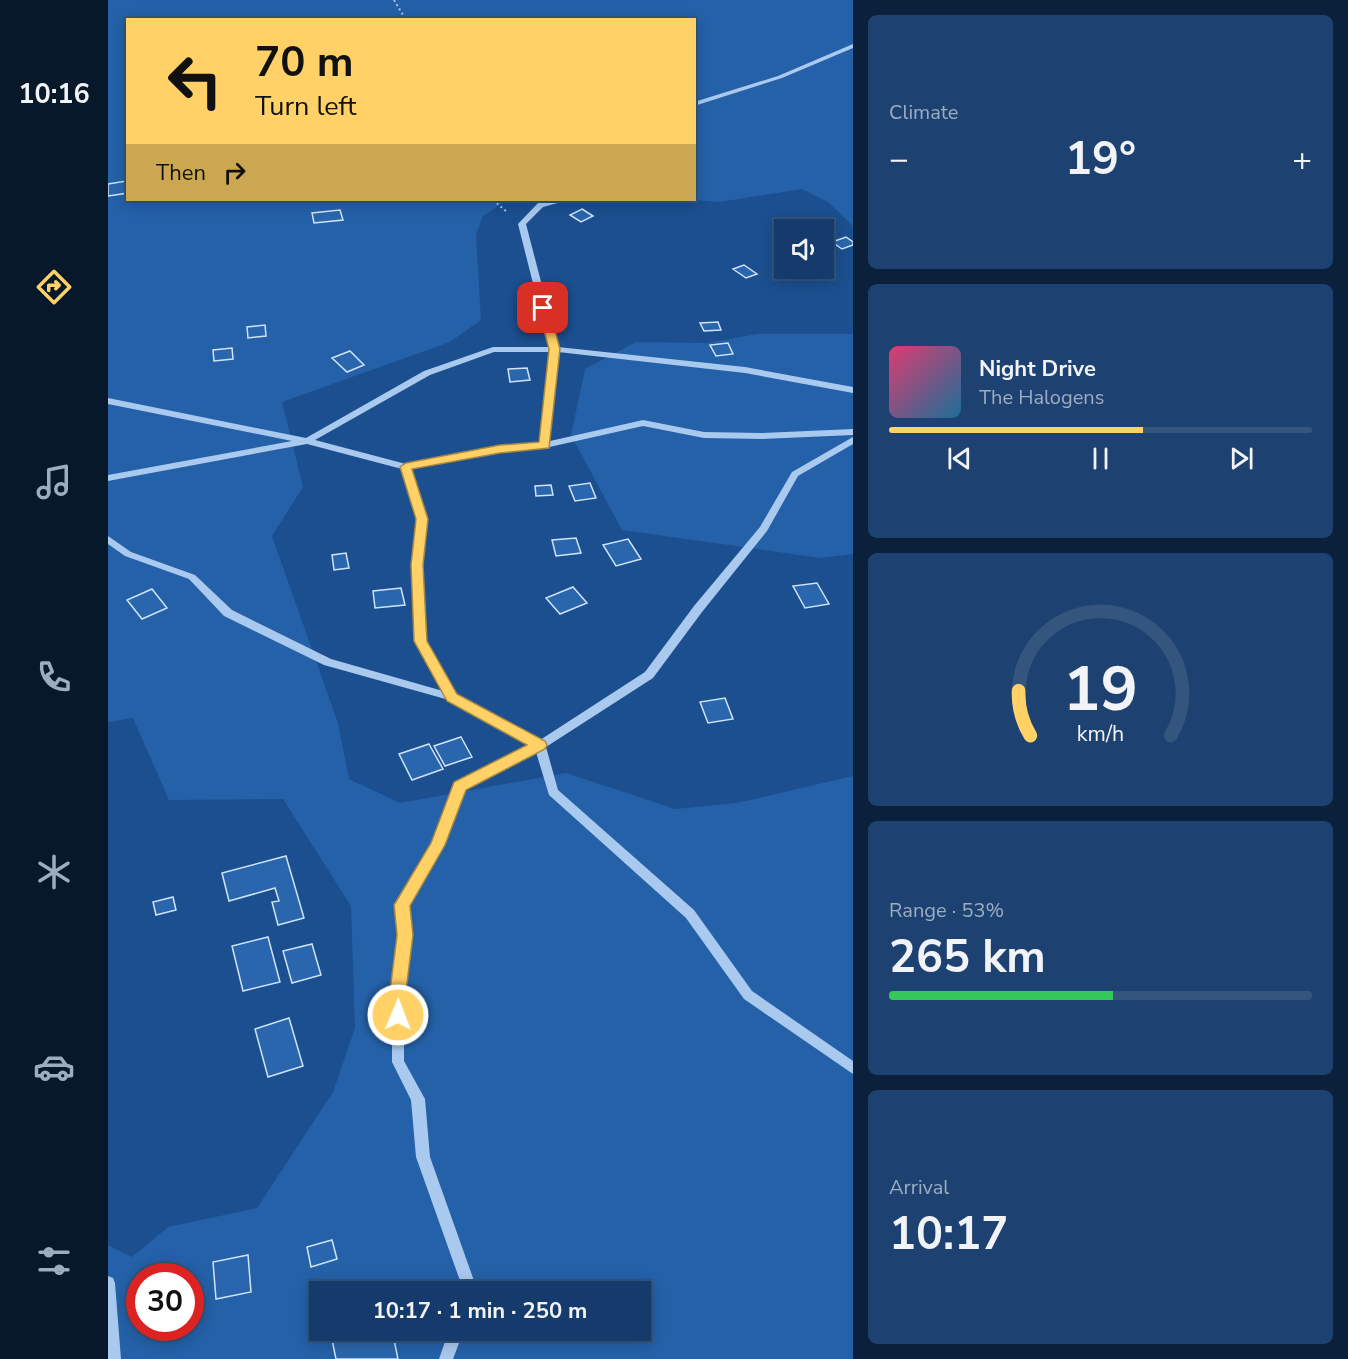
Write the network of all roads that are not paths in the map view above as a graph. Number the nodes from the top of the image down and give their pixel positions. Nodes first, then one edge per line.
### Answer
1 (853, 46) edge
2 (696, 103) edge
3 (560, 201) edge
4 (554, 349) junction
5 (853, 390) edge
6 (108, 401) edge
7 (853, 432) edge
8 (853, 440) edge
9 (307, 441) junction
10 (545, 445) junction
11 (406, 467) junction
12 (108, 478) edge
13 (108, 539) edge
14 (452, 697) junction
15 (540, 745) junction
16 (853, 1068) edge
17 (467, 1281) edge
18 (108, 1283) edge
19 (453, 1341) edge
20 (114, 1359) edge
21 (446, 1359) edge

1 - 2 street
3 - 4 street
4 - 5 street
4 - 9 street
4 - 10 street
6 - 9 street
7 - 10 street
8 - 15 street
9 - 11 street
9 - 12 street
10 - 11 street
11 - 14 street
13 - 14 street
14 - 15 street
15 - 16 street
15 - 17 street
18 - 20 street
19 - 21 street

